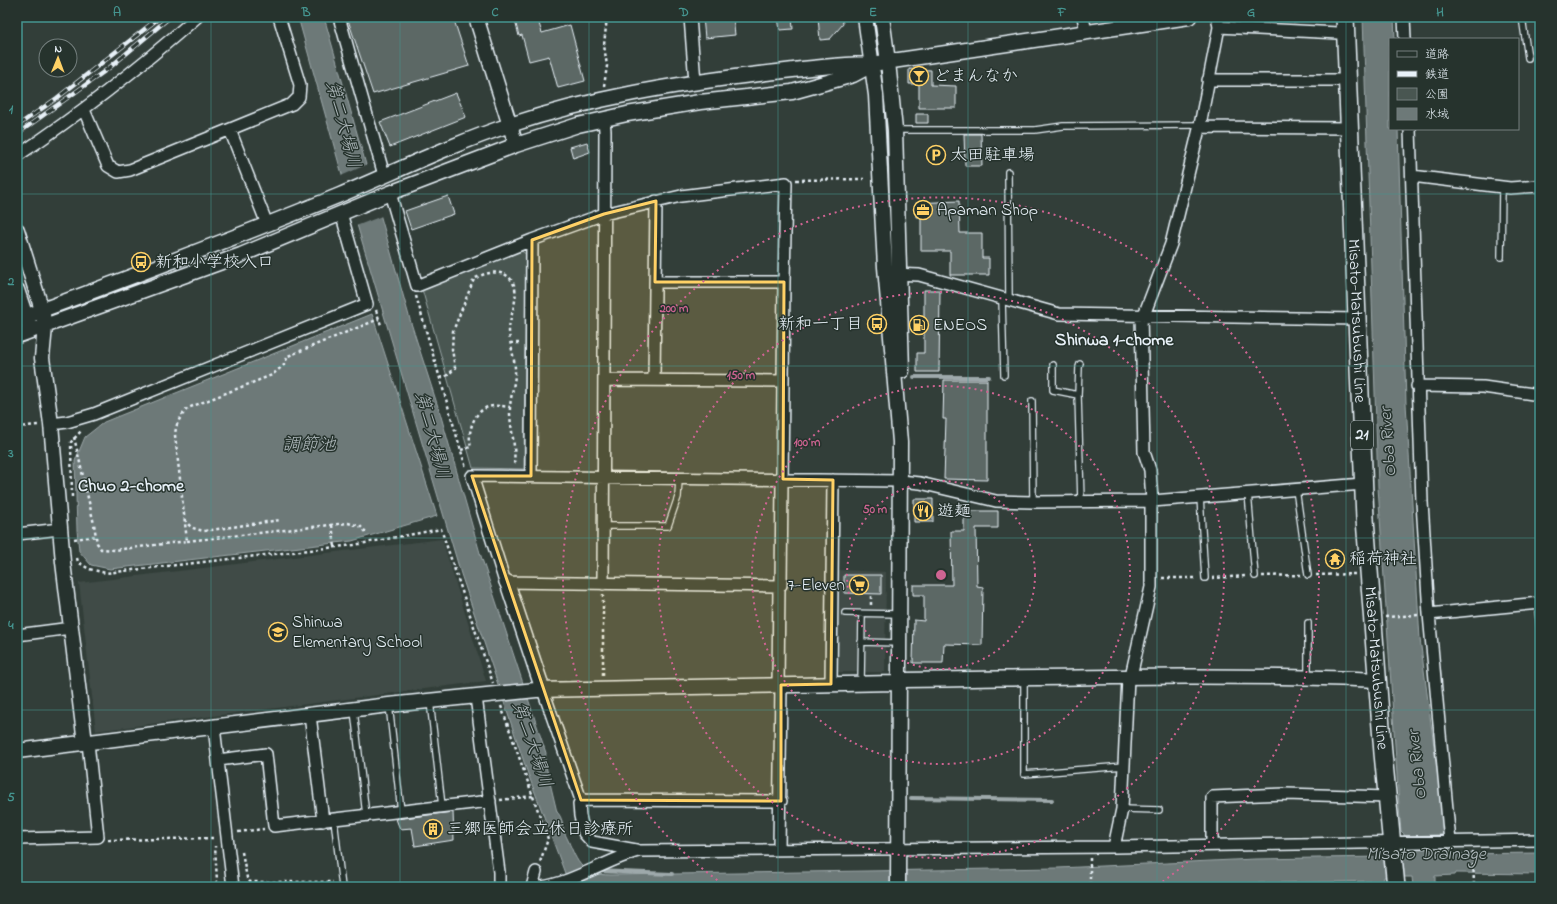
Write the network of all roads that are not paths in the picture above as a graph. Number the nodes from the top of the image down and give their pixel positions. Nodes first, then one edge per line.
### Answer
1 (196, 17) edge
2 (279, 17) edge
3 (339, 17) edge
4 (476, 17) edge
5 (690, 17) edge
6 (866, 17) edge
7 (882, 17) edge
8 (1083, 17) edge
9 (1190, 17) edge
10 (1346, 17) edge
11 (1404, 17) edge
12 (1522, 17) edge
13 (1171, 18) edge
14 (1218, 22) edge
15 (1086, 32) junction
16 (1338, 32) dead end
17 (1405, 38) edge
18 (1528, 58) dead end
19 (888, 62) junction
20 (872, 64) junction
21 (1208, 80) junction
22 (1348, 80) junction
23 (695, 82) junction
24 (84, 110) junction
25 (604, 119) junction
26 (510, 125) junction
27 (1200, 126) junction
28 (1351, 128) junction
29 (230, 130) junction
30 (894, 130) junction
31 (1410, 130) edge
32 (516, 145) junction
33 (17, 156) edge
34 (1008, 172) dead end
35 (1412, 176) junction
36 (382, 177) junction
37 (1540, 186) edge
38 (1502, 188) junction
39 (387, 194) junction
40 (656, 201) junction
41 (344, 212) junction
42 (604, 214) junction
43 (267, 224) junction
44 (17, 230) edge
45 (532, 240) junction
46 (1501, 257) dead end
47 (885, 274) junction
48 (900, 274) junction
49 (655, 282) junction
50 (784, 282) junction
51 (17, 290) edge
52 (1006, 300) junction
53 (42, 310) junction
54 (1143, 315) junction
55 (22, 319) edge
56 (1357, 320) junction
57 (45, 327) junction
58 (24, 334) edge
59 (42, 358) junction
60 (1080, 364) dead end
61 (1053, 365) dead end
62 (1004, 375) dead end
63 (604, 380) junction
64 (654, 380) junction
65 (783, 380) junction
66 (1417, 386) junction
67 (1540, 393) edge
68 (1078, 395) junction
69 (1032, 401) dead end
70 (51, 424) junction
71 (900, 442) junction
72 (531, 476) junction
73 (604, 478) junction
74 (679, 478) junction
75 (783, 479) junction
76 (833, 480) junction
77 (900, 481) junction
78 (1363, 484) junction
79 (1296, 489) junction
80 (1248, 493) junction
81 (1200, 497) junction
82 (1151, 501) junction
83 (1033, 502) junction
84 (1081, 502) junction
85 (603, 526) junction
86 (66, 530) junction
87 (17, 534) edge
88 (1308, 575) dead end
89 (1255, 576) dead end
90 (1205, 578) dead end
91 (507, 582) junction
92 (603, 584) junction
93 (779, 586) junction
94 (1539, 603) edge
95 (845, 613) dead end
96 (862, 614) junction
97 (899, 614) junction
98 (1424, 614) junction
99 (1308, 623) dead end
100 (71, 628) junction
101 (1540, 628) edge
102 (17, 635) edge
103 (861, 642) junction
104 (899, 643) junction
105 (1129, 676) junction
106 (1308, 677) junction
107 (1024, 678) junction
108 (1377, 680) junction
109 (899, 681) junction
110 (861, 683) junction
111 (831, 684) junction
112 (779, 685) junction
113 (540, 690) junction
114 (476, 697) junction
115 (430, 701) junction
116 (389, 704) junction
117 (354, 709) junction
118 (310, 715) junction
119 (214, 727) junction
120 (86, 743) junction
121 (17, 751) edge
122 (218, 760) junction
123 (1124, 766) junction
124 (1388, 797) junction
125 (581, 800) junction
126 (490, 801) junction
127 (780, 801) junction
128 (442, 806) junction
129 (1122, 809) junction
130 (1159, 810) dead end
131 (401, 811) junction
132 (366, 815) junction
133 (329, 820) junction
134 (17, 839) edge
135 (1540, 840) edge
136 (1448, 842) junction
137 (1212, 844) junction
138 (1396, 845) junction
139 (1114, 847) junction
140 (779, 849) junction
141 (638, 851) junction
142 (899, 851) junction
143 (536, 872) road end
144 (1395, 884) edge
145 (342, 885) edge
146 (233, 887) edge
147 (499, 887) edge
148 (532, 887) edge
149 (541, 887) edge
150 (898, 887) edge

1 - 24 street
2 - 29 street
3 - 36 street
4 - 26 street
5 - 23 street
6 - 20 street
7 - 19 street
8 - 15 street
9 - 13 street
10 - 22 main road, Misato-Matsubushi Line / 21
11 - 17 street
12 - 18 lane
13 - 15 street
14 - 16 street
14 - 21 street
15 - 19 street
19 - 20 street
19 - 30 street
20 - 23 street
20 - 25 street
20 - 47 street
21 - 22 street
21 - 27 street
22 - 28 main road, Misato-Matsubushi Line / 21
23 - 26 street
24 - 29 street
24 - 33 street
25 - 32 street
25 - 42 street
26 - 32 street
26 - 36 street
27 - 28 street
27 - 30 lane
27 - 54 street
28 - 56 main road, Misato-Matsubushi Line / 21
29 - 43 street
30 - 48 street
31 - 35 street
32 - 39 street
34 - 52 lane
35 - 38 street
35 - 66 street
36 - 43 street
37 - 38 street
38 - 46 lane
39 - 41 street
39 - 45 street
40 - 42 street
40 - 49 street
40 - 50 street
41 - 57 street
41 - 70 street
42 - 45 street
42 - 63 street
43 - 53 street
44 - 53 street
45 - 72 street
47 - 48 street
47 - 71 street
48 - 52 street
48 - 71 street
49 - 50 street
49 - 64 street
50 - 65 street
51 - 55 street
52 - 54 street
52 - 62 lane
53 - 55 street
53 - 57 street
54 - 56 street
54 - 82 street
55 - 58 street
56 - 78 main road, Misato-Matsubushi Line / 21
57 - 58 street
57 - 59 street
58 - 59 street
59 - 70 street
60 - 68 lane
61 - 68 lane
63 - 64 street
63 - 73 street
64 - 65 street
65 - 75 street
66 - 67 street
66 - 98 street
68 - 84 lane
69 - 83 lane
70 - 86 street
71 - 77 street
72 - 73 street
72 - 91 street
73 - 74 street
73 - 85 street
74 - 75 street
74 - 85 lane
75 - 76 street
75 - 93 street
76 - 77 street
76 - 111 street
77 - 83 street
77 - 97 street
78 - 79 street
78 - 108 main road, Misato-Matsubushi Line / 21
79 - 80 street
79 - 88 lane
80 - 81 street
80 - 89 lane
81 - 82 street
81 - 90 lane
82 - 84 street
82 - 105 street
83 - 84 street
85 - 92 street
86 - 87 street
86 - 100 street
91 - 92 street
91 - 113 street
92 - 93 street
93 - 112 street
94 - 98 street
94 - 101 lane
95 - 96 lane
96 - 97 lane
96 - 103 lane
97 - 104 street
98 - 136 street
99 - 106 lane
100 - 102 street
100 - 120 street
103 - 104 lane
103 - 110 lane
104 - 109 street
105 - 106 street
105 - 107 street
105 - 123 street
106 - 108 street
107 - 109 street
107 - 123 lane
108 - 124 main road, Misato-Matsubushi Line / 21
109 - 110 street
109 - 142 street
110 - 111 street
111 - 112 street
112 - 113 street
112 - 127 street
113 - 114 street
113 - 125 street
114 - 115 street
114 - 126 street
115 - 116 street
115 - 128 lane
116 - 117 street
116 - 131 lane
117 - 118 street
117 - 132 lane
118 - 119 street
118 - 133 street
119 - 120 street
119 - 122 street
120 - 121 street
120 - 134 street
122 - 133 street
122 - 146 street
123 - 129 street
124 - 137 street
124 - 138 main road, Misato-Matsubushi Line / 21
125 - 127 street
125 - 141 street
126 - 128 street
126 - 147 street
127 - 140 street
128 - 131 street
129 - 130 lane
129 - 139 street
131 - 132 street
132 - 133 street
133 - 145 lane
135 - 136 street
136 - 138 street
137 - 138 street
137 - 139 street
138 - 144 main road, Misato-Matsubushi Line / 21
139 - 142 street
140 - 141 street
140 - 142 street
141 - 149 street
142 - 150 street
143 - 148 street

